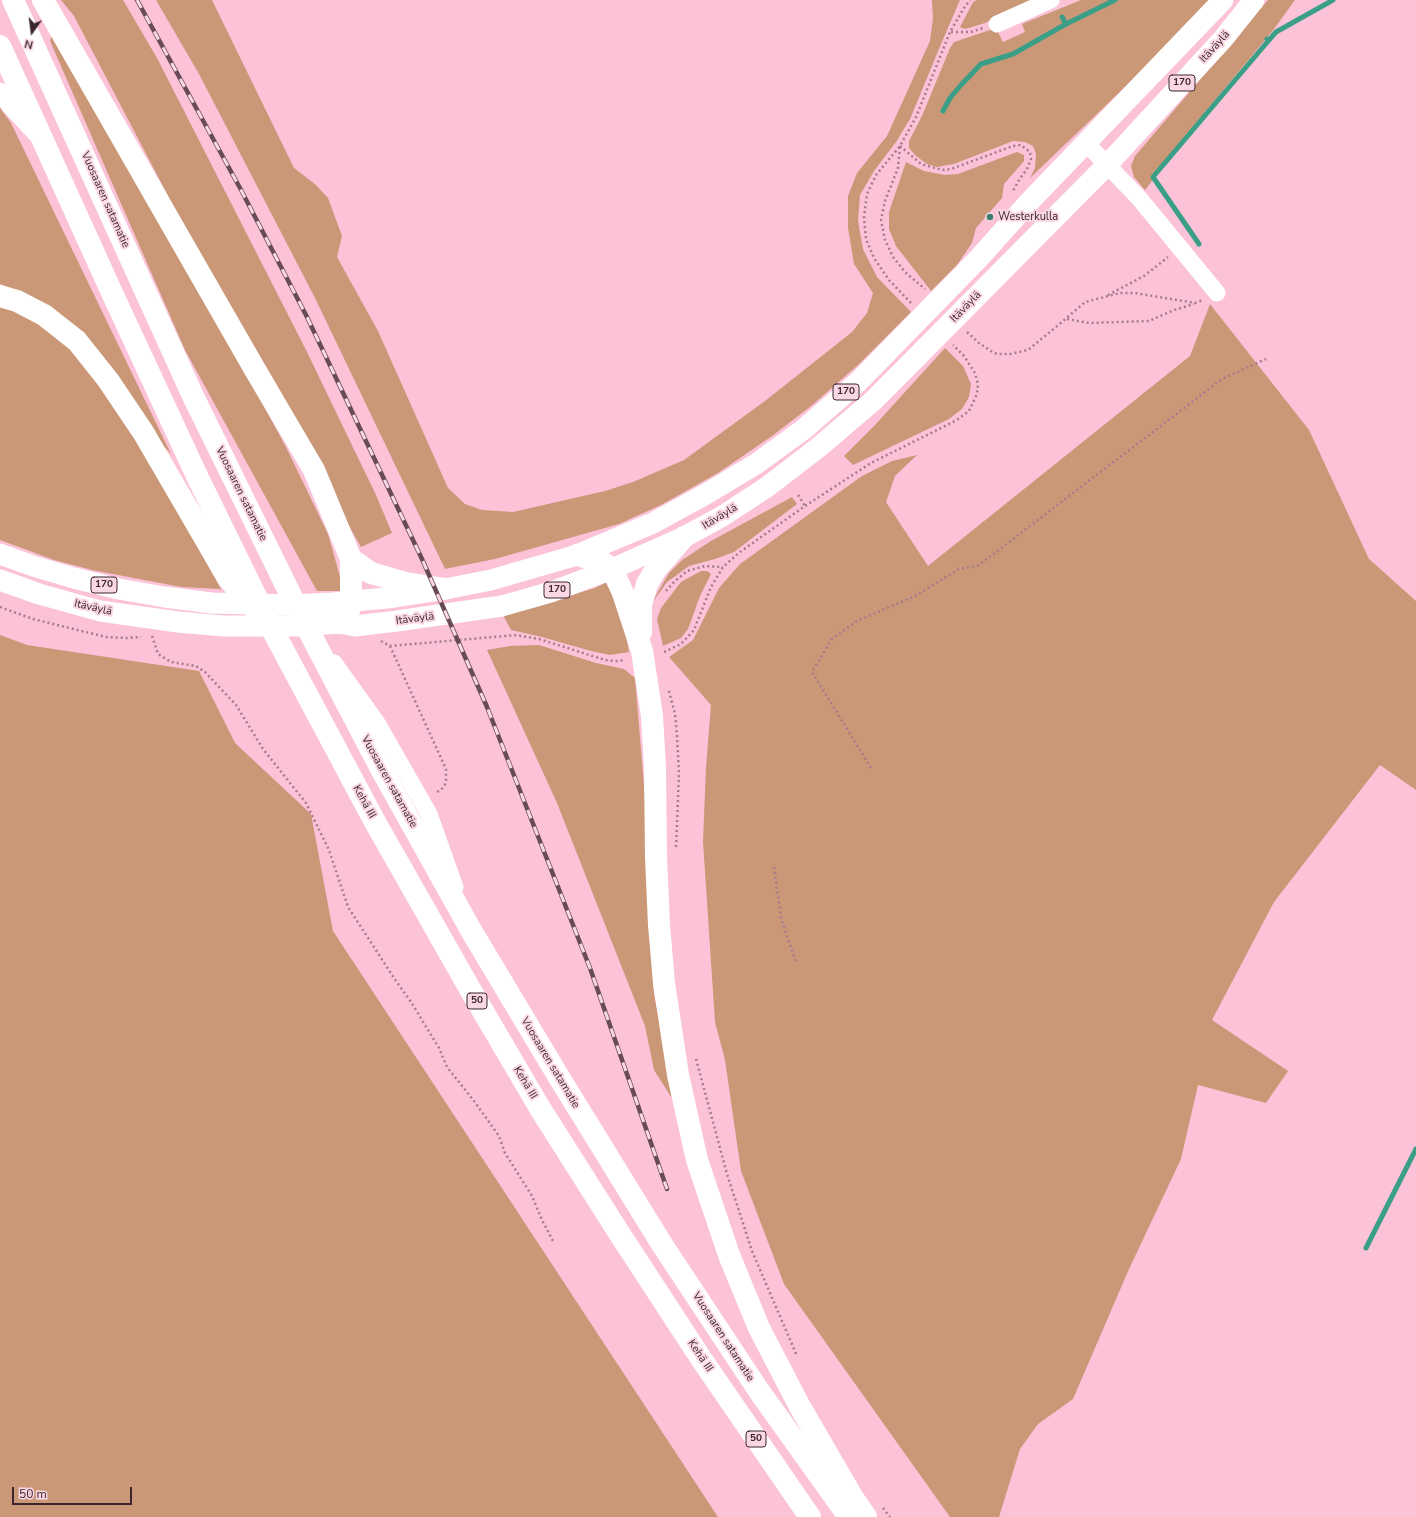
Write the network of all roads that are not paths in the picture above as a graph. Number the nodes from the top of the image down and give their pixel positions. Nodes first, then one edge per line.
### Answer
1 (13, 0) edge
2 (43, 0) edge
3 (1051, 0) edge
4 (1223, 0) edge
5 (1254, 0) edge
6 (997, 24) road end
7 (0, 46) edge
8 (0, 91) edge
9 (43, 141) junction
10 (1086, 143) junction
11 (1108, 164) junction
12 (1217, 293) road end
13 (0, 296) edge
14 (684, 537) junction
15 (0, 554) edge
16 (576, 555) junction
17 (351, 559) junction
18 (612, 569) junction
19 (0, 580) edge
20 (445, 589) junction
21 (342, 602) junction
22 (339, 623) junction
23 (272, 629) junction
24 (636, 655) junction
25 (874, 1511) edge
26 (810, 1517) edge
27 (849, 1517) edge

1 - 27 highway, Vuosaaren satamatie
2 - 17 highway
3 - 6 street
4 - 10 main road, 170
5 - 11 main road, Itäväylä / 170
7 - 9 highway
8 - 9 street
9 - 23 highway
10 - 11 street
10 - 16 main road, 170
11 - 12 street
11 - 14 main road, Itäväylä / 170
13 - 23 highway
14 - 18 main road, Itäväylä / 170
14 - 24 highway
15 - 21 main road, 170
16 - 18 highway
16 - 20 main road, 170
17 - 20 highway
17 - 21 highway
18 - 22 main road, Itäväylä / 170
18 - 24 highway
19 - 22 main road, Itäväylä / 170
20 - 21 main road, 170
21 - 22 highway
23 - 26 highway, Kehä III / 50
24 - 25 highway

